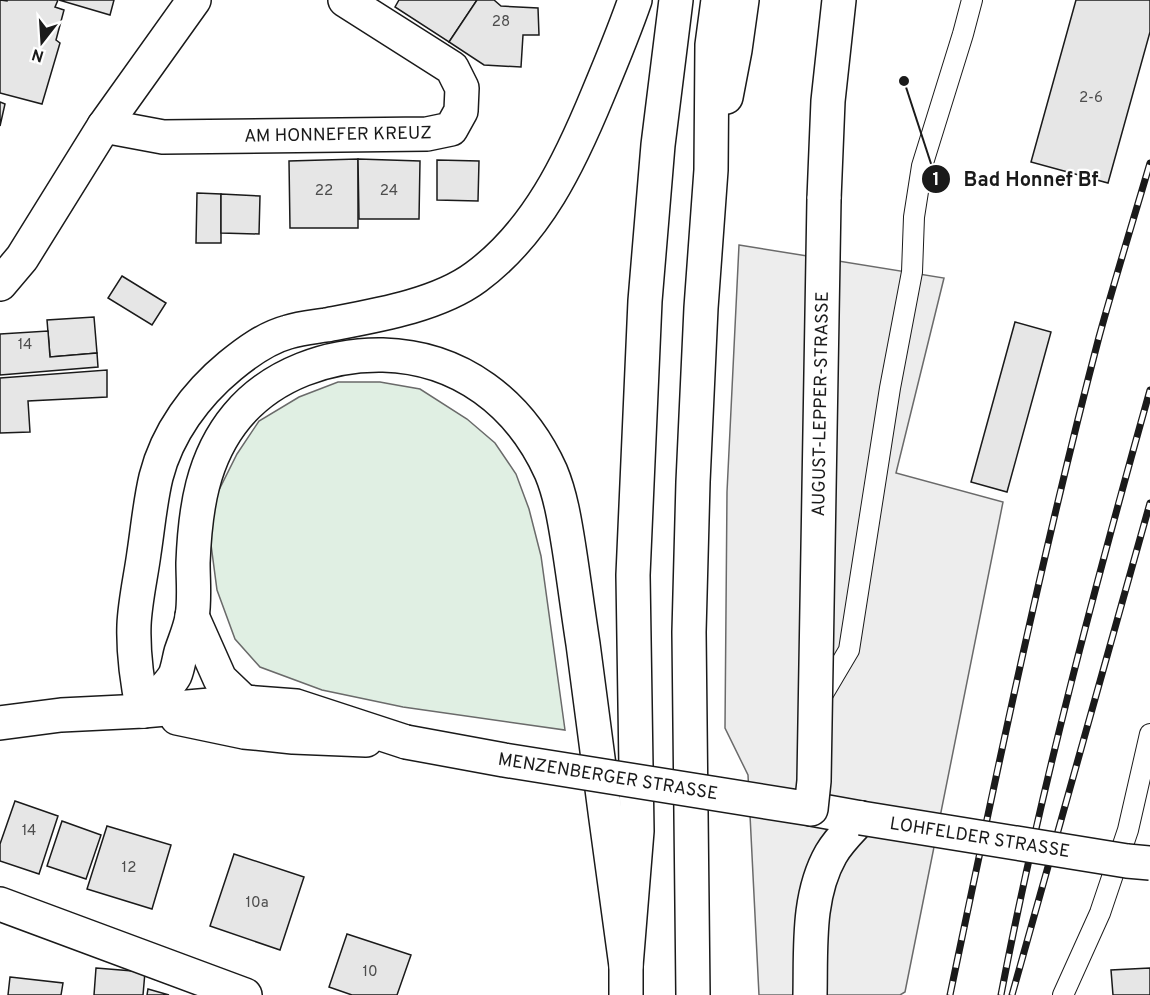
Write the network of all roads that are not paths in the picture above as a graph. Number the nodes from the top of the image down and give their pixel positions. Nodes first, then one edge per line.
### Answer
1 (194, 0) edge
2 (345, 0) edge
3 (635, 0) edge
4 (676, 0) edge
5 (718, 0) edge
6 (742, 0) edge
7 (839, 0) edge
8 (972, 0) edge
9 (104, 126) junction
10 (711, 170) junction
11 (2, 277) edge
12 (192, 616) junction
13 (243, 702) junction
14 (143, 711) junction
15 (0, 723) edge
16 (805, 726) dead end
17 (1150, 734) edge
18 (406, 742) junction
19 (811, 809) junction
20 (861, 818) junction
21 (1150, 863) edge
22 (0, 904) edge
23 (626, 981) edge
24 (245, 995) edge
25 (693, 995) edge
26 (810, 995) edge
27 (1063, 995) edge

1 - 9 main road
2 - 9 main road, AM HONNEFER KREUZ
3 - 14 main road
4 - 23 main road
5 - 10 main road
6 - 10 main road
7 - 19 main road, AUGUST-LEPPER-STRASSE, bridge
8 - 16 lane
9 - 11 main road
10 - 25 main road
12 - 13 main road
12 - 14 main road
12 - 23 main road
13 - 14 main road, MENZENBERGER STRASSE
13 - 18 main road, MENZENBERGER STRASSE
14 - 15 main road, MENZENBERGER STRASSE
14 - 18 main road, MENZENBERGER STRASSE
17 - 27 lane
18 - 19 main road, MENZENBERGER STRASSE, bridge
19 - 20 main road, LOHFELDER STRASSE
20 - 21 main road, LOHFELDER STRASSE, bridge
20 - 26 main road
22 - 24 main road

